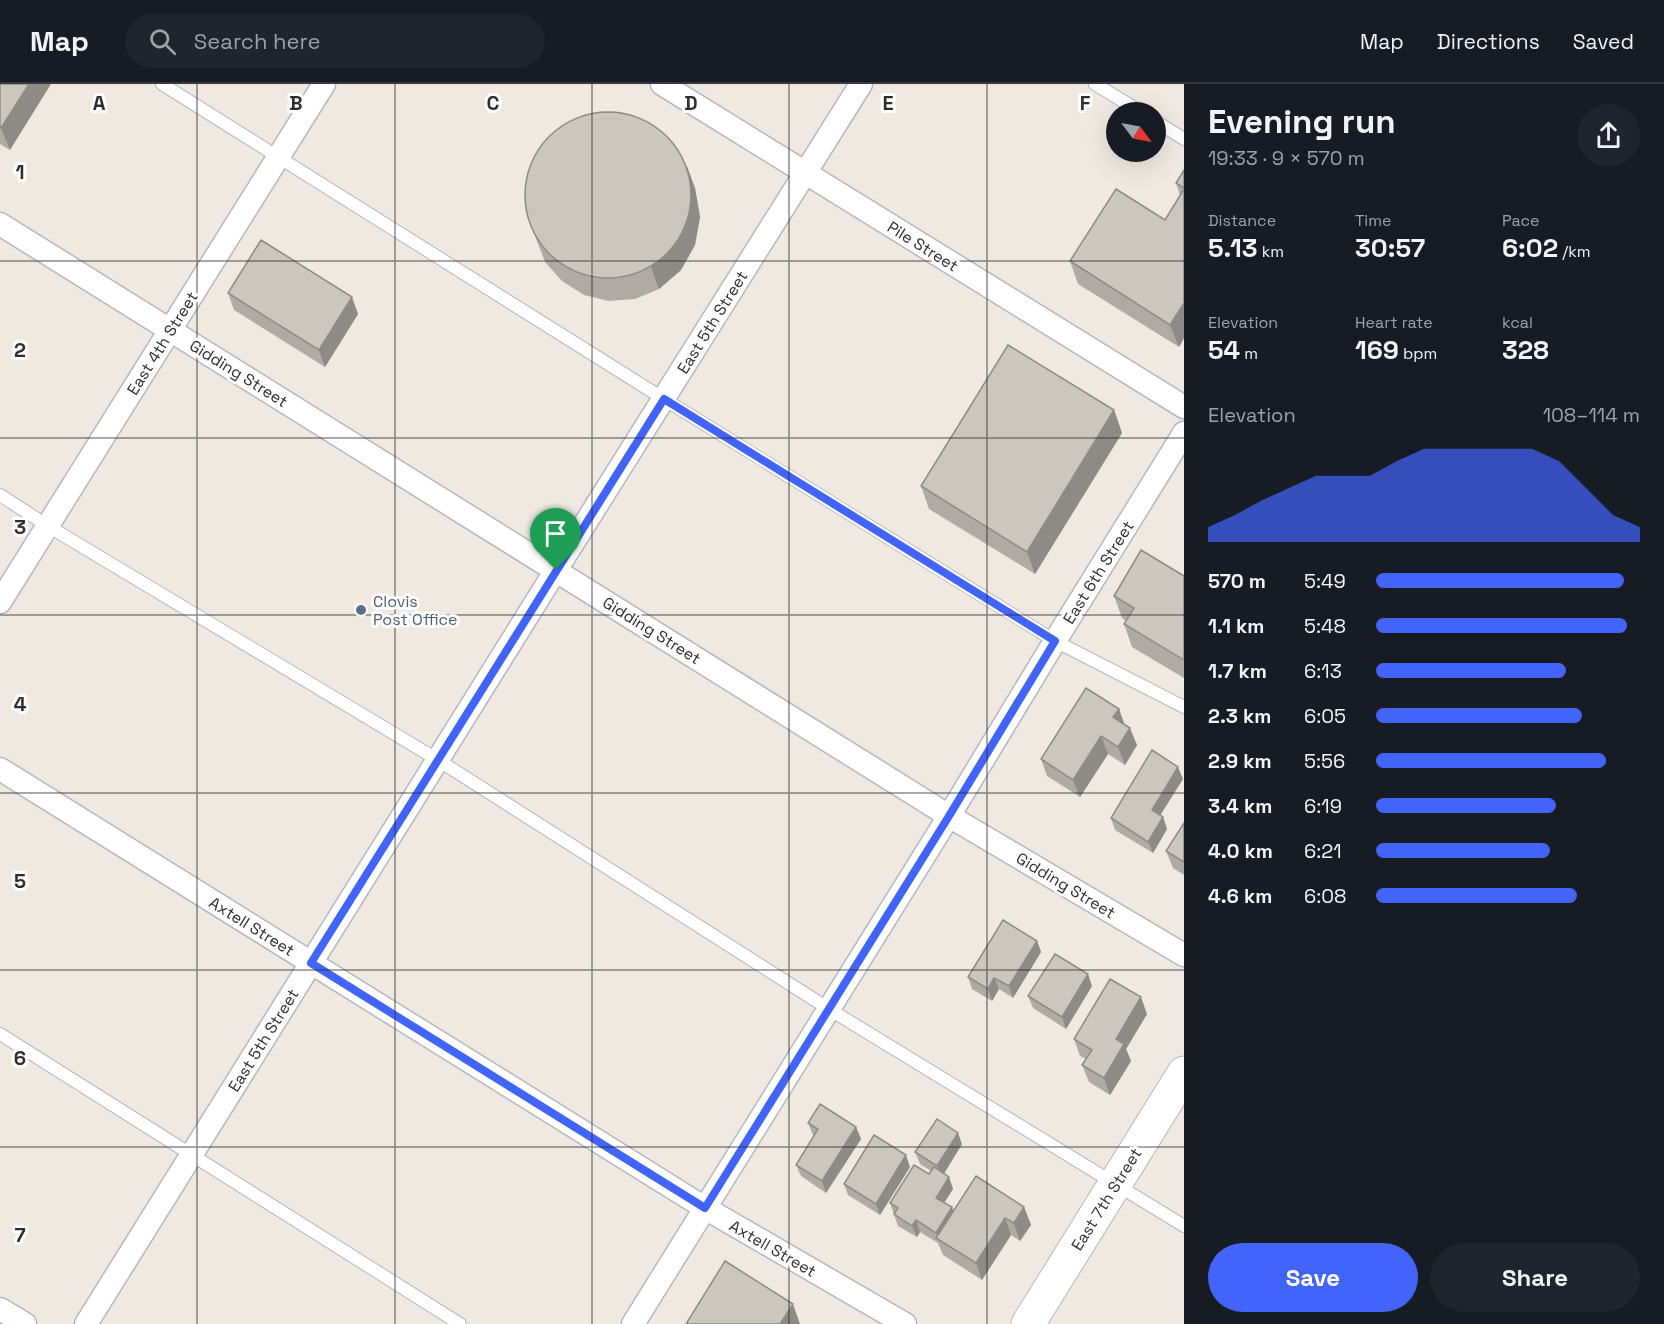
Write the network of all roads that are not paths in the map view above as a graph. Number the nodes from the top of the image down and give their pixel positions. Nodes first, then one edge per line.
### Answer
1 (162, 84) edge
2 (324, 84) edge
3 (662, 84) edge
4 (861, 84) edge
5 (1095, 84) edge
6 (1125, 102) edge
7 (1166, 128) edge
8 (1184, 139) edge
9 (279, 158) junction
10 (806, 173) junction
11 (0, 224) edge
12 (170, 330) junction
13 (664, 399) junction
14 (1184, 407) edge
15 (1184, 433) edge
16 (0, 495) edge
17 (48, 526) junction
18 (556, 570) junction
19 (0, 602) edge
20 (1055, 641) junction
21 (1184, 707) edge
22 (438, 760) junction
23 (0, 769) edge
24 (949, 816) junction
25 (1184, 956) edge
26 (311, 963) junction
27 (829, 1009) junction
28 (0, 1034) edge
29 (1184, 1073) edge
30 (191, 1156) junction
31 (1115, 1184) junction
32 (705, 1208) junction
33 (1184, 1226) edge
34 (0, 1309) edge
35 (25, 1324) edge
36 (86, 1324) edge
37 (460, 1324) edge
38 (633, 1324) edge
39 (905, 1324) edge
40 (1028, 1324) edge

1 - 9 lane
2 - 9 street, East 4th Street
3 - 10 street, Pile Street
4 - 10 street, East 5th Street
5 - 6 lane
7 - 8 lane
9 - 12 street, East 4th Street
9 - 13 lane
10 - 13 street, East 5th Street
10 - 14 street, Pile Street
11 - 12 street, Gidding Street
12 - 17 street, East 4th Street
12 - 18 street, Gidding Street
13 - 18 street, East 5th Street
13 - 20 lane
15 - 20 street, East 6th Street
16 - 17 lane
17 - 19 street, East 4th Street
17 - 22 lane
18 - 22 street, East 5th Street
18 - 24 street, Gidding Street
20 - 21 lane
20 - 24 street, East 6th Street
22 - 26 street, East 5th Street
22 - 27 lane
23 - 26 street, Axtell Street
24 - 25 street, Gidding Street
24 - 27 street, East 6th Street
26 - 30 street, East 5th Street
26 - 32 street, Axtell Street
27 - 31 lane
27 - 32 street, East 6th Street
28 - 30 lane
29 - 31 street, East 7th Street
30 - 36 street, East 5th Street
30 - 37 lane
31 - 33 lane
31 - 40 street, East 7th Street
32 - 38 street, East 6th Street
32 - 39 street, Axtell Street
34 - 35 street

